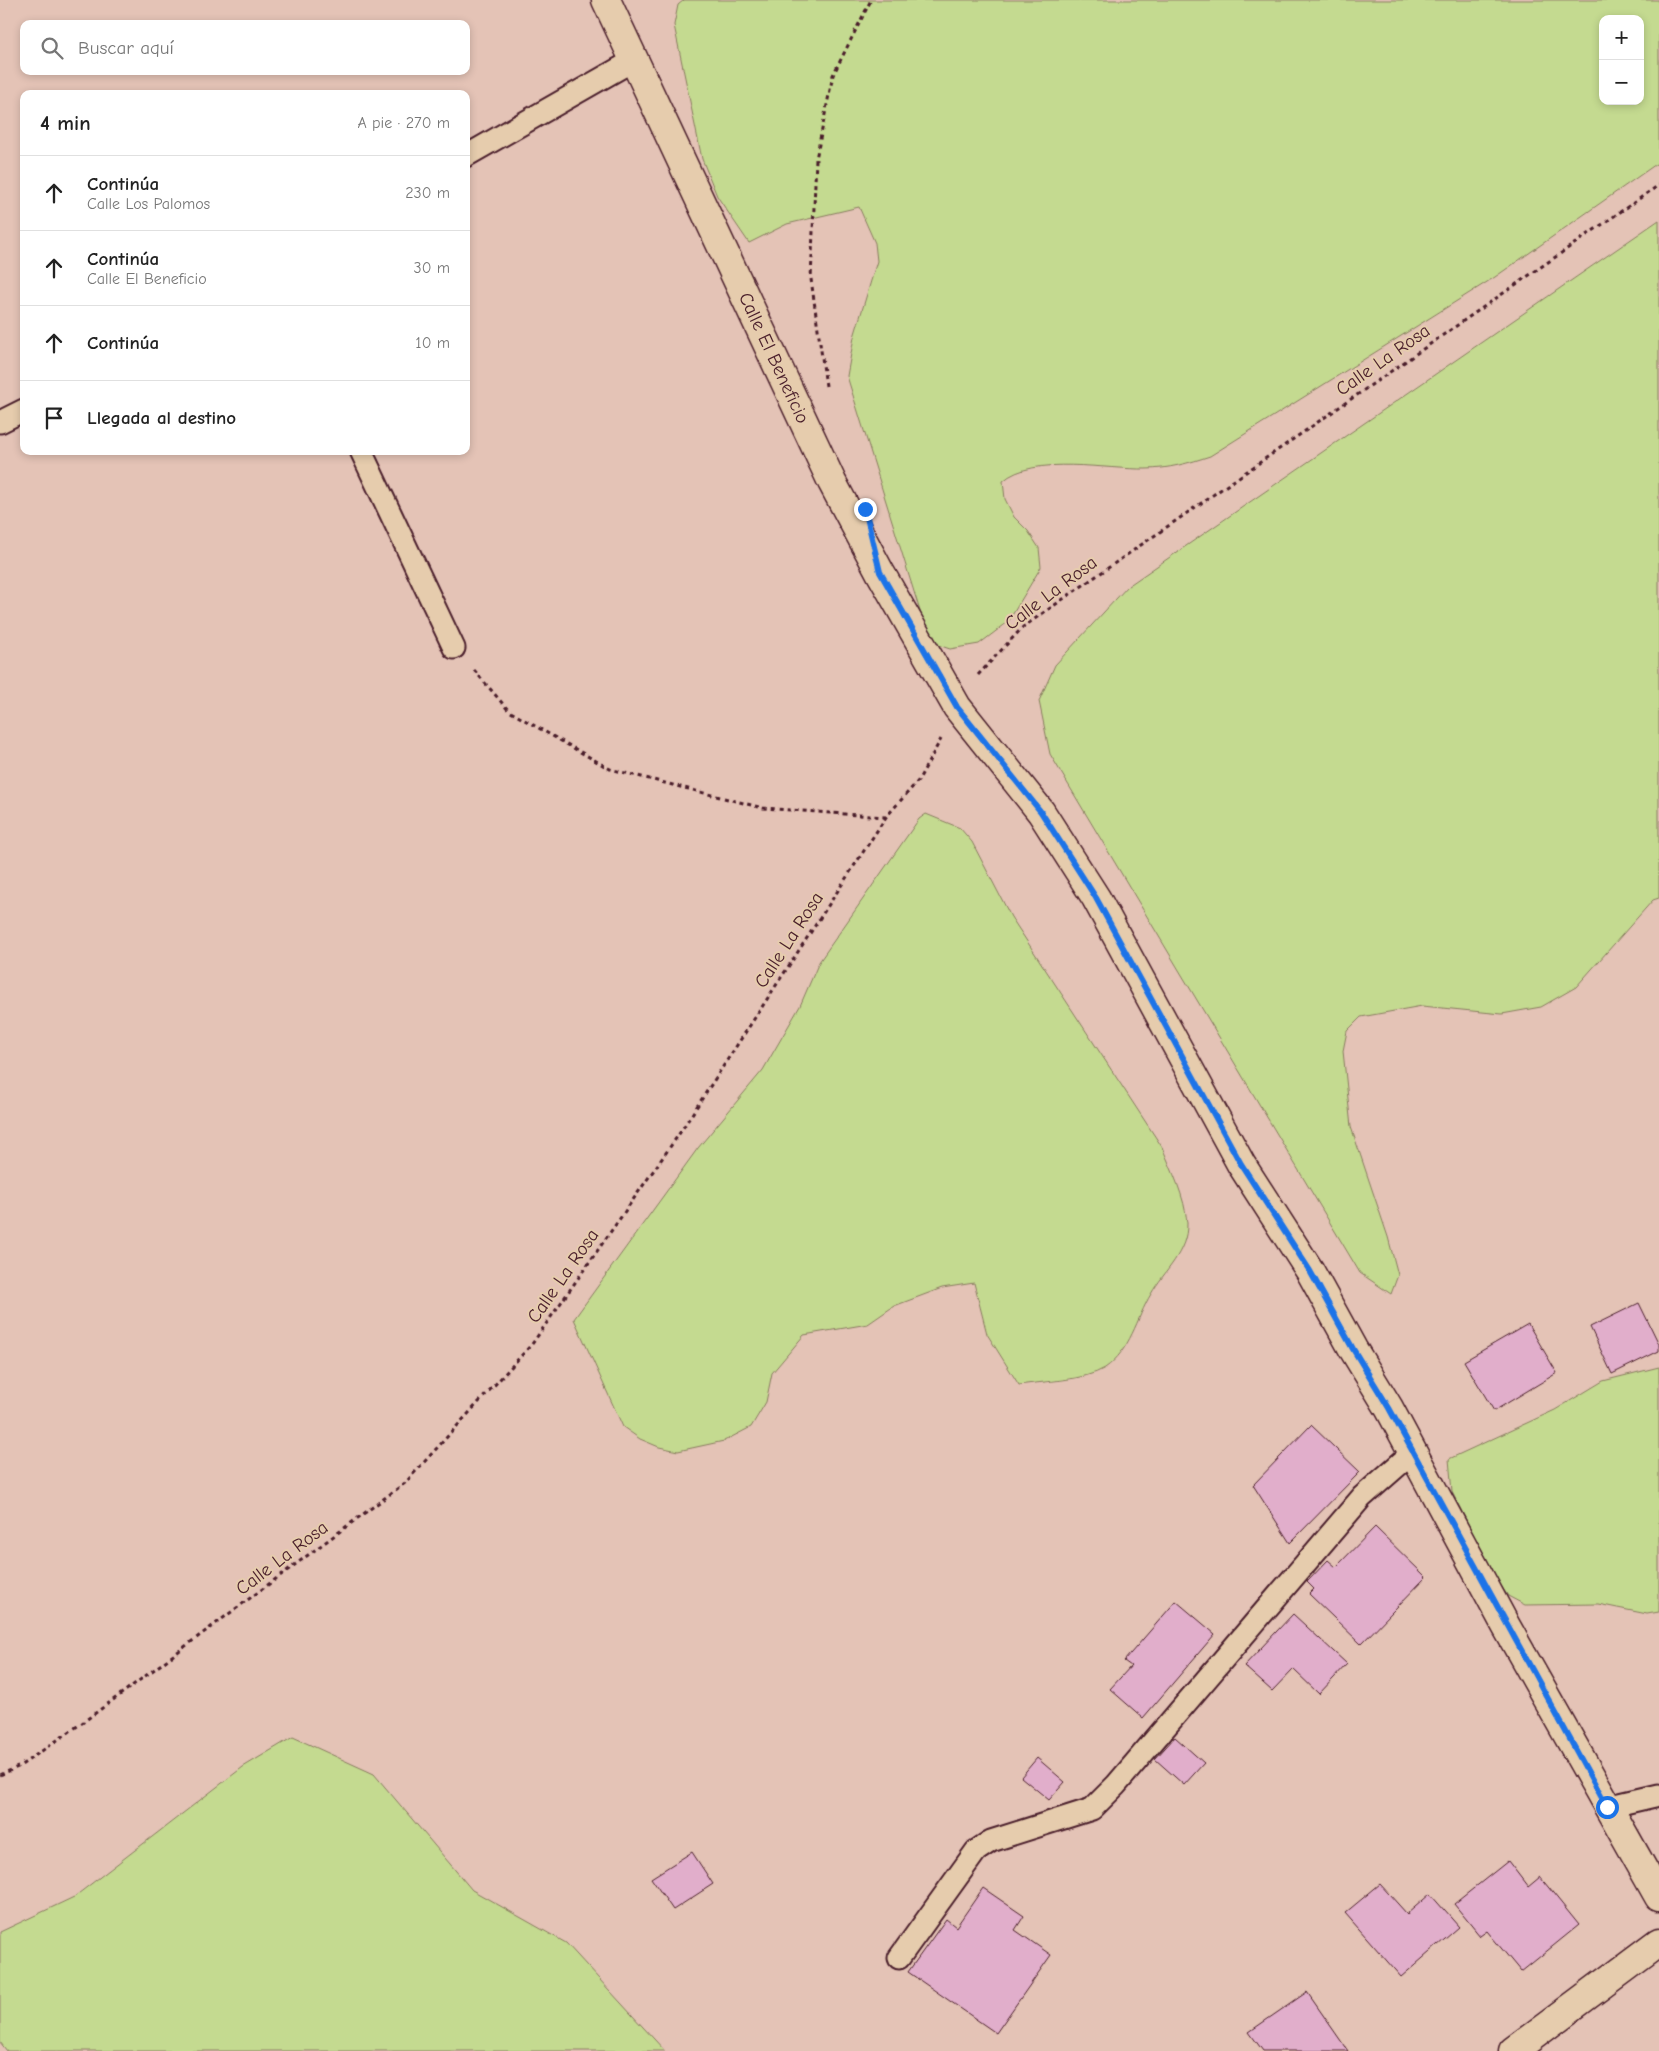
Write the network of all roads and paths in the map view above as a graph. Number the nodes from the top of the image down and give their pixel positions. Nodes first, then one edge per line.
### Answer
1 (606, 0) edge
2 (871, 0) edge
3 (634, 60) junction
4 (470, 154) edge
5 (1659, 185) edge
6 (828, 393) dead end
7 (20, 412) edge
8 (0, 422) edge
9 (363, 455) edge
10 (454, 648) joint
11 (957, 707) junction
12 (886, 816) junction
13 (1412, 1452) junction
14 (0, 1775) edge
15 (1659, 1795) edge
16 (1607, 1807) junction
17 (1659, 1897) edge
18 (1659, 1942) edge
19 (899, 1958) dead end
20 (1513, 2051) edge

1 - 3 street, Calle El Beneficio
2 - 6 path
3 - 4 lane
3 - 11 street, Calle El Beneficio
5 - 11 path, Calle La Rosa
7 - 8 lane
9 - 10 lane
10 - 12 path
11 - 12 path, Calle La Rosa
11 - 13 street, Calle El Beneficio
12 - 14 path, Calle La Rosa
13 - 16 street, Calle El Beneficio
13 - 19 lane
15 - 16 lane
16 - 17 street, Calle El Beneficio
18 - 20 street

